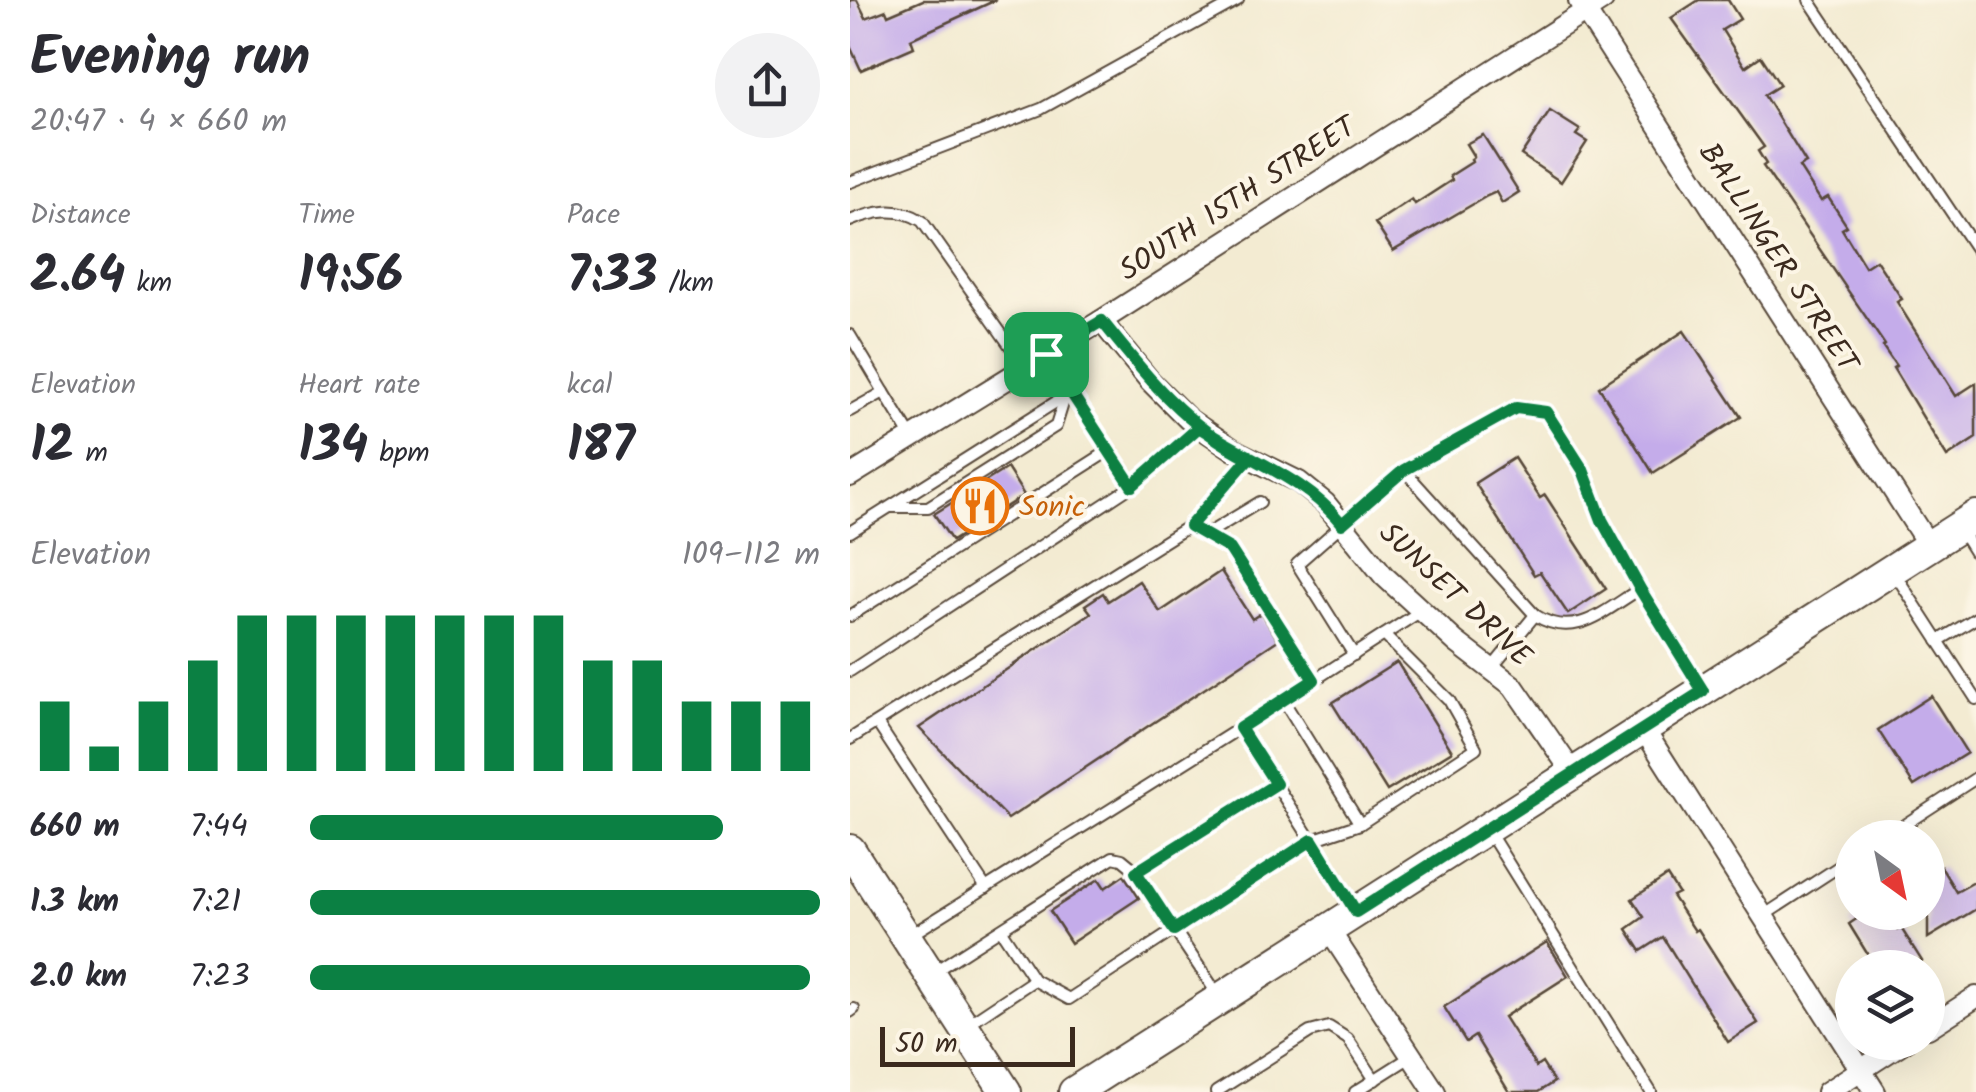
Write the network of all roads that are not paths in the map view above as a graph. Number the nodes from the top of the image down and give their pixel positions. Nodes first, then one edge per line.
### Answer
1 (1238, 0) edge
2 (1809, 0) edge
3 (1589, 4) edge
4 (850, 182) edge
5 (850, 221) edge
6 (1976, 249) edge
7 (1102, 321) junction
8 (850, 335) edge
9 (1046, 354) junction
10 (1025, 368) junction
11 (884, 392) junction
12 (1068, 395) junction
13 (850, 412) edge
14 (1199, 427) junction
15 (912, 438) junction
16 (1107, 452) junction
17 (1249, 458) junction
18 (1404, 470) junction
19 (850, 476) edge
20 (1132, 486) junction
21 (1260, 502) dead end
22 (889, 507) junction
23 (1968, 522) edge
24 (1342, 524) junction
25 (1190, 526) junction
26 (850, 532) edge
27 (1207, 534) junction
28 (1929, 546) junction
29 (1976, 554) edge
30 (1892, 569) junction
31 (1640, 589) junction
32 (1422, 611) junction
33 (850, 616) edge
34 (1535, 616) junction
35 (1976, 618) edge
36 (1384, 635) junction
37 (1938, 641) junction
38 (1354, 655) junction
39 (1491, 668) junction
40 (850, 671) edge
41 (1314, 680) junction
42 (1703, 691) junction
43 (1283, 700) junction
44 (1976, 700) edge
45 (877, 723) junction
46 (1240, 728) junction
47 (1644, 728) junction
48 (850, 739) edge
49 (1573, 774) junction
50 (1976, 778) edge
51 (1276, 784) junction
52 (1912, 820) edge
53 (1360, 824) junction
54 (1487, 828) junction
55 (1312, 840) junction
56 (850, 850) edge
57 (1835, 869) edge
58 (1136, 872) junction
59 (986, 888) junction
60 (1356, 912) junction
61 (1763, 916) junction
62 (1000, 930) junction
63 (1174, 930) junction
64 (1329, 930) junction
65 (906, 938) junction
66 (930, 974) junction
67 (1034, 980) junction
68 (1976, 997) edge
69 (1220, 998) junction
70 (1945, 1017) edge
71 (964, 1026) junction
72 (1412, 1056) junction
73 (1876, 1060) edge
74 (1861, 1070) junction
75 (1375, 1080) junction
76 (1006, 1092) edge
77 (1074, 1092) edge
78 (1216, 1092) edge
79 (1356, 1092) edge
80 (1435, 1092) edge
81 (1651, 1092) edge
82 (1827, 1092) edge
83 (1875, 1092) edge

1 - 4 lane
2 - 6 lane
3 - 7 street, SOUTH 15TH STREET
3 - 28 street, BALLINGER STREET
5 - 10 lane
7 - 9 street, SOUTH 15TH STREET
7 - 14 street, SUNSET DRIVE
8 - 11 lane
9 - 10 street, SOUTH 15TH STREET
9 - 12 lane
10 - 15 street, SOUTH 15TH STREET
11 - 13 lane
11 - 15 lane
12 - 16 lane
12 - 22 lane
12 - 22 lane
14 - 17 street, SUNSET DRIVE
14 - 20 lane
15 - 19 street, SOUTH 15TH STREET
16 - 20 lane
16 - 33 lane
17 - 24 street, SUNSET DRIVE
17 - 25 lane
18 - 24 lane
18 - 31 lane
18 - 34 lane
20 - 40 lane
21 - 27 lane
22 - 26 lane
23 - 28 main road
23 - 29 lane
24 - 32 street, SUNSET DRIVE
24 - 38 lane
25 - 27 lane
25 - 45 lane
27 - 41 lane
28 - 30 main road
30 - 37 lane
30 - 42 main road
31 - 34 lane
31 - 42 lane
32 - 36 lane
32 - 39 street, SUNSET DRIVE
34 - 39 lane
35 - 37 lane
36 - 38 lane
36 - 53 lane
37 - 44 lane
38 - 41 lane
39 - 49 street, SUNSET DRIVE
41 - 43 lane
42 - 47 main road
43 - 46 lane
43 - 53 lane
45 - 48 lane
45 - 59 lane
46 - 51 lane
46 - 59 lane
47 - 49 main road
47 - 61 street
49 - 54 main road
50 - 52 lane
51 - 55 lane
51 - 58 lane
53 - 55 lane
54 - 60 main road
54 - 81 lane
55 - 60 lane
55 - 63 lane
56 - 65 main road
57 - 61 lane
58 - 62 lane
58 - 63 lane
59 - 65 lane
60 - 64 main road
61 - 74 street
62 - 66 lane
62 - 67 lane
63 - 67 lane
63 - 69 lane
64 - 69 main road
64 - 72 street
65 - 66 main road
66 - 71 main road
67 - 71 lane
68 - 70 street
69 - 77 main road
71 - 76 main road
72 - 75 lane
72 - 80 street
73 - 74 street
74 - 82 street
74 - 83 street
75 - 78 lane
75 - 79 lane

